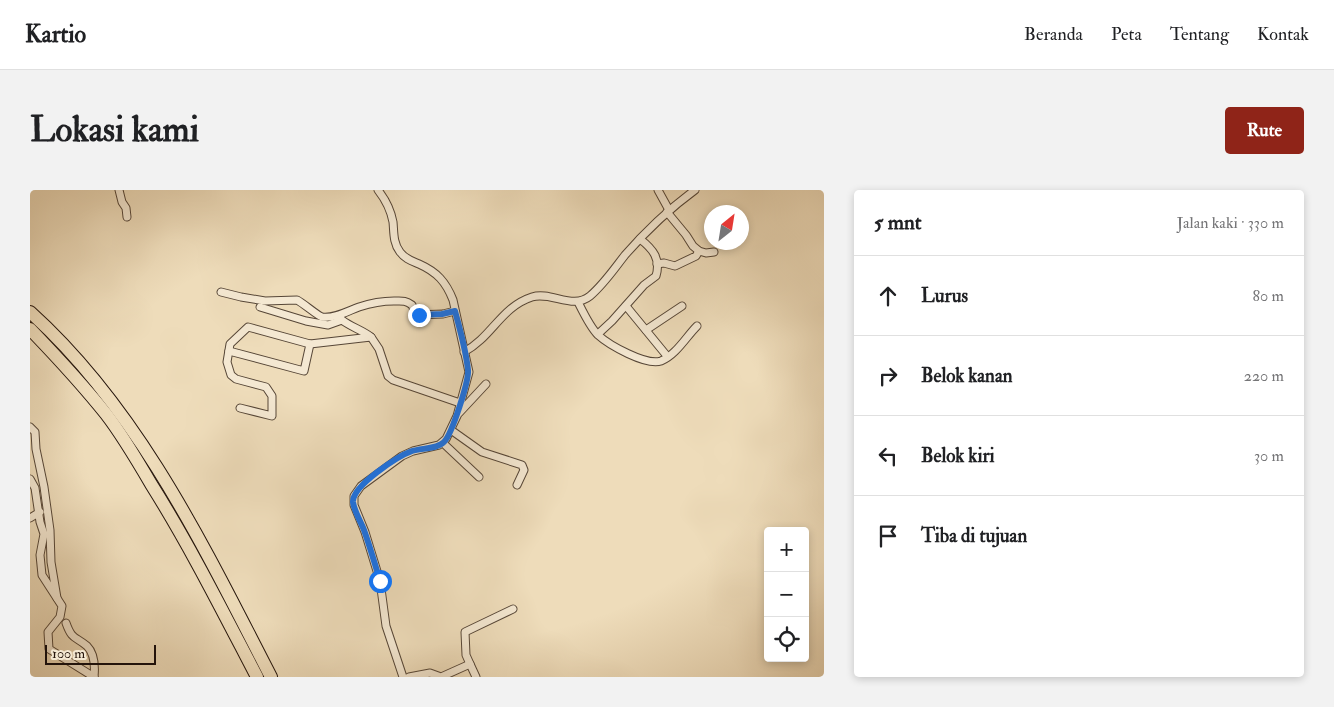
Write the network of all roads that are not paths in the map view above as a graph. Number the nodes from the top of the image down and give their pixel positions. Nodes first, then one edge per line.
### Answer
1 (119, 190) edge
2 (378, 190) edge
3 (658, 190) edge
4 (695, 190) edge
5 (668, 211) junction
6 (127, 217) dead end
7 (640, 239) junction
8 (699, 251) junction
9 (714, 252) dead end
10 (657, 264) junction
11 (221, 292) dead end
12 (578, 302) junction
13 (626, 306) junction
14 (682, 306) dead end
15 (260, 307) dead end
16 (455, 311) junction
17 (30, 312) edge
18 (697, 326) dead end
19 (30, 329) edge
20 (646, 330) junction
21 (598, 334) junction
22 (371, 337) junction
23 (310, 344) junction
24 (229, 351) junction
25 (464, 352) junction
26 (668, 356) junction
27 (486, 384) dead end
28 (460, 403) junction
29 (240, 408) dead end
30 (457, 416) junction
31 (30, 427) edge
32 (451, 430) junction
33 (444, 443) junction
34 (479, 477) dead end
35 (30, 479) edge
36 (517, 484) dead end
37 (40, 512) junction
38 (30, 518) edge
39 (58, 600) junction
40 (513, 609) dead end
41 (66, 622) dead end
42 (470, 664) junction
43 (94, 677) edge
44 (257, 677) edge
45 (271, 677) edge
46 (403, 677) edge
47 (409, 677) edge
48 (476, 677) edge

1 - 6 street
2 - 16 street
3 - 5 street
4 - 5 street
5 - 7 street
5 - 8 street
7 - 10 street
7 - 12 street
8 - 9 street
8 - 10 street
10 - 13 street
11 - 16 street
12 - 21 street
12 - 25 street
13 - 20 street
13 - 21 street
14 - 20 street
15 - 22 street
16 - 25 street
17 - 45 highway
18 - 26 street
19 - 44 highway
20 - 26 street
21 - 26 street
22 - 23 street
22 - 28 street
23 - 24 street
23 - 24 street
24 - 29 street
25 - 28 street
27 - 30 street
28 - 30 street
30 - 32 street
31 - 39 street
32 - 33 street
32 - 36 street
33 - 34 street
33 - 46 street
35 - 37 street
37 - 38 street
37 - 39 street
39 - 43 street
40 - 42 street
41 - 43 street
42 - 47 street
42 - 48 street

